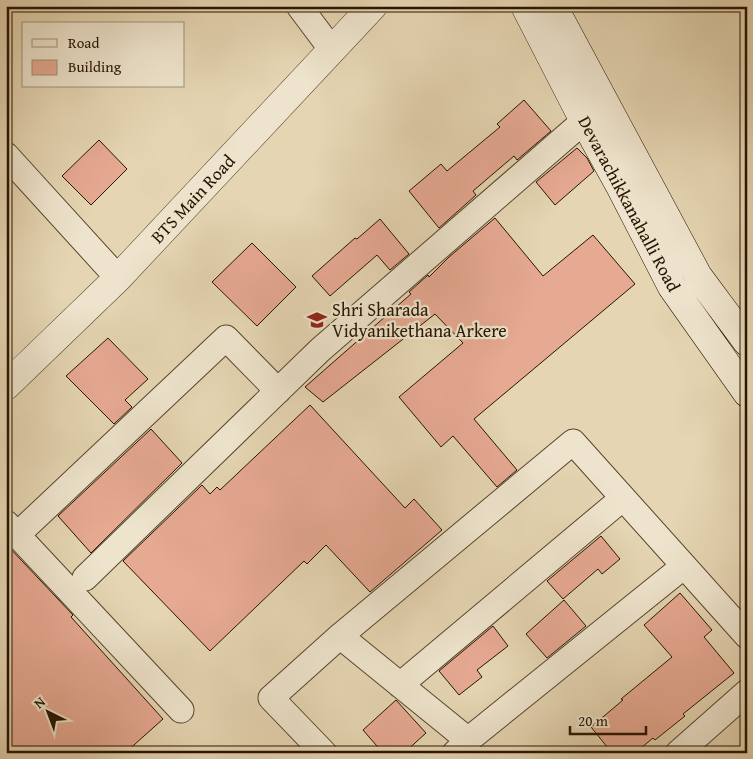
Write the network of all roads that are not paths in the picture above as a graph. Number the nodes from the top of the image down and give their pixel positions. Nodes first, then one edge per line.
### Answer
1 (299, 6) edge
2 (373, 6) edge
3 (525, 6) edge
4 (553, 6) edge
5 (332, 50) junction
6 (584, 121) junction
7 (6, 155) edge
8 (118, 278) junction
9 (747, 342) edge
10 (6, 386) edge
11 (278, 391) junction
12 (747, 393) edge
13 (623, 498) junction
14 (12, 529) edge
15 (684, 566) junction
16 (85, 578) dead end
17 (340, 636) junction
18 (747, 636) edge
19 (400, 685) junction
20 (744, 702) edge
21 (181, 710) dead end
22 (462, 747) edge
23 (324, 753) edge
24 (678, 753) edge

1 - 5 street
2 - 5 main road, BTS Main Road
3 - 6 main road, Devarachikkanahalli Road
4 - 9 main road, Devarachikkanahalli Road
5 - 8 main road, BTS Main Road
6 - 11 street
6 - 12 main road, Devarachikkanahalli Road
7 - 8 street
8 - 10 main road, BTS Main Road
11 - 14 street
11 - 16 street
13 - 15 street
13 - 17 street
13 - 19 street
14 - 21 street
15 - 18 street
15 - 22 street
17 - 19 street
17 - 23 street
19 - 22 street
20 - 24 street

